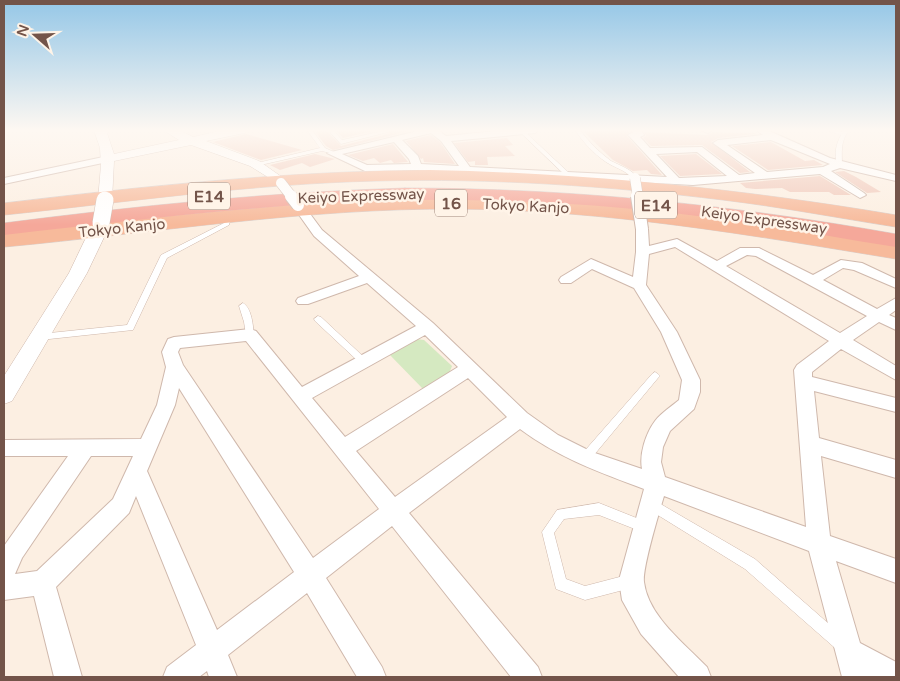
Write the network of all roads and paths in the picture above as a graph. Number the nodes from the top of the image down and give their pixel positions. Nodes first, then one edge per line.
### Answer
1 (95, 162) edge
2 (108, 162) edge
3 (250, 162) edge
4 (268, 162) edge
5 (351, 162) edge
6 (415, 162) edge
7 (462, 162) edge
8 (554, 162) edge
9 (610, 162) edge
10 (658, 162) edge
11 (716, 162) edge
12 (745, 162) edge
13 (833, 162) edge
14 (256, 164) junction
15 (840, 164) junction
16 (417, 167) junction
17 (466, 169) junction
18 (822, 170) junction
19 (567, 174) junction
20 (766, 176) junction
21 (635, 178) junction
22 (896, 178) edge
23 (738, 179) junction
24 (4, 181) edge
25 (280, 181) junction
26 (676, 181) junction
27 (860, 195) dead end
28 (105, 199) junction
29 (299, 207) junction
30 (4, 209) edge
31 (228, 216) junction
32 (4, 219) edge
33 (896, 221) edge
34 (101, 226) junction
35 (4, 229) edge
36 (896, 231) edge
37 (4, 241) edge
38 (896, 241) edge
39 (643, 252) junction
40 (896, 252) edge
41 (715, 267) junction
42 (370, 277) junction
43 (566, 280) dead end
44 (814, 280) junction
45 (896, 284) edge
46 (639, 285) junction
47 (303, 301) dead end
48 (896, 303) edge
49 (243, 306) dead end
50 (879, 316) junction
51 (318, 319) dead end
52 (896, 325) edge
53 (427, 327) junction
54 (250, 335) junction
55 (40, 337) junction
56 (842, 340) junction
57 (363, 361) junction
58 (175, 368) junction
59 (470, 368) junction
60 (896, 374) edge
61 (655, 376) dead end
62 (803, 380) junction
63 (4, 395) edge
64 (299, 397) junction
65 (896, 405) edge
66 (520, 418) junction
67 (810, 444) junction
68 (86, 447) junction
69 (146, 447) junction
70 (4, 448) edge
71 (342, 449) junction
72 (586, 458) junction
73 (896, 469) edge
74 (137, 471) junction
75 (651, 505) junction
76 (393, 512) junction
77 (819, 543) junction
78 (896, 570) edge
79 (4, 572) edge
80 (310, 575) junction
81 (631, 580) junction
82 (43, 583) junction
83 (4, 588) edge
84 (212, 650) junction
85 (853, 664) edge
86 (68, 677) edge
87 (177, 677) edge
88 (223, 677) edge
89 (372, 677) edge
90 (528, 677) edge
91 (697, 677) edge
92 (896, 677) edge

1 - 24 street
2 - 28 street
3 - 14 street
4 - 14 lane
5 - 16 street
6 - 16 street
7 - 17 street
8 - 19 lane
9 - 21 lane
10 - 26 street
11 - 23 street
12 - 20 street
13 - 15 street
14 - 25 street
15 - 18 street
15 - 22 street
16 - 17 street
17 - 19 street
18 - 20 street
18 - 27 street
19 - 21 street
20 - 23 street
21 - 26 street
21 - 39 street, bridge
23 - 26 street
25 - 28 highway, Tokyo Kanjo / 16
25 - 29 street, bridge
25 - 33 highway, Tokyo Kanjo / 16
28 - 30 highway, Tokyo Kanjo / 16
28 - 34 street, bridge
29 - 31 highway, Tokyo Kanjo / 16
29 - 40 highway, Tokyo Kanjo / 16
29 - 42 street
31 - 34 highway, Tokyo Kanjo / 16
31 - 55 lane
32 - 36 highway, Keiyo Expressway / E14
34 - 37 highway, Tokyo Kanjo / 16
34 - 55 street
35 - 38 highway, Keiyo Expressway / E14
39 - 41 street
39 - 46 street
41 - 44 street
41 - 56 street
42 - 47 street
42 - 53 street
43 - 46 street
44 - 45 street
44 - 50 street
46 - 75 street
48 - 50 street
49 - 54 lane
50 - 52 street
50 - 56 street
51 - 57 lane
53 - 57 street
53 - 59 street
54 - 58 street
54 - 64 street
55 - 63 street
56 - 60 street
56 - 62 street
57 - 64 street
58 - 69 street
58 - 80 street
59 - 66 street
59 - 71 street
61 - 72 lane
62 - 65 street
62 - 67 street
64 - 71 street
66 - 72 street
66 - 76 street
67 - 73 street
67 - 77 street
68 - 69 street
68 - 70 street
68 - 79 street
69 - 74 street
71 - 76 street
72 - 75 street
74 - 82 street
74 - 84 street
75 - 77 street
75 - 81 street
75 - 81 lane
75 - 85 lane
76 - 80 street
76 - 90 street
77 - 78 street
77 - 85 street
80 - 84 street
80 - 89 street
81 - 91 street
82 - 83 street
82 - 86 street
84 - 87 street
84 - 88 street
85 - 92 street

